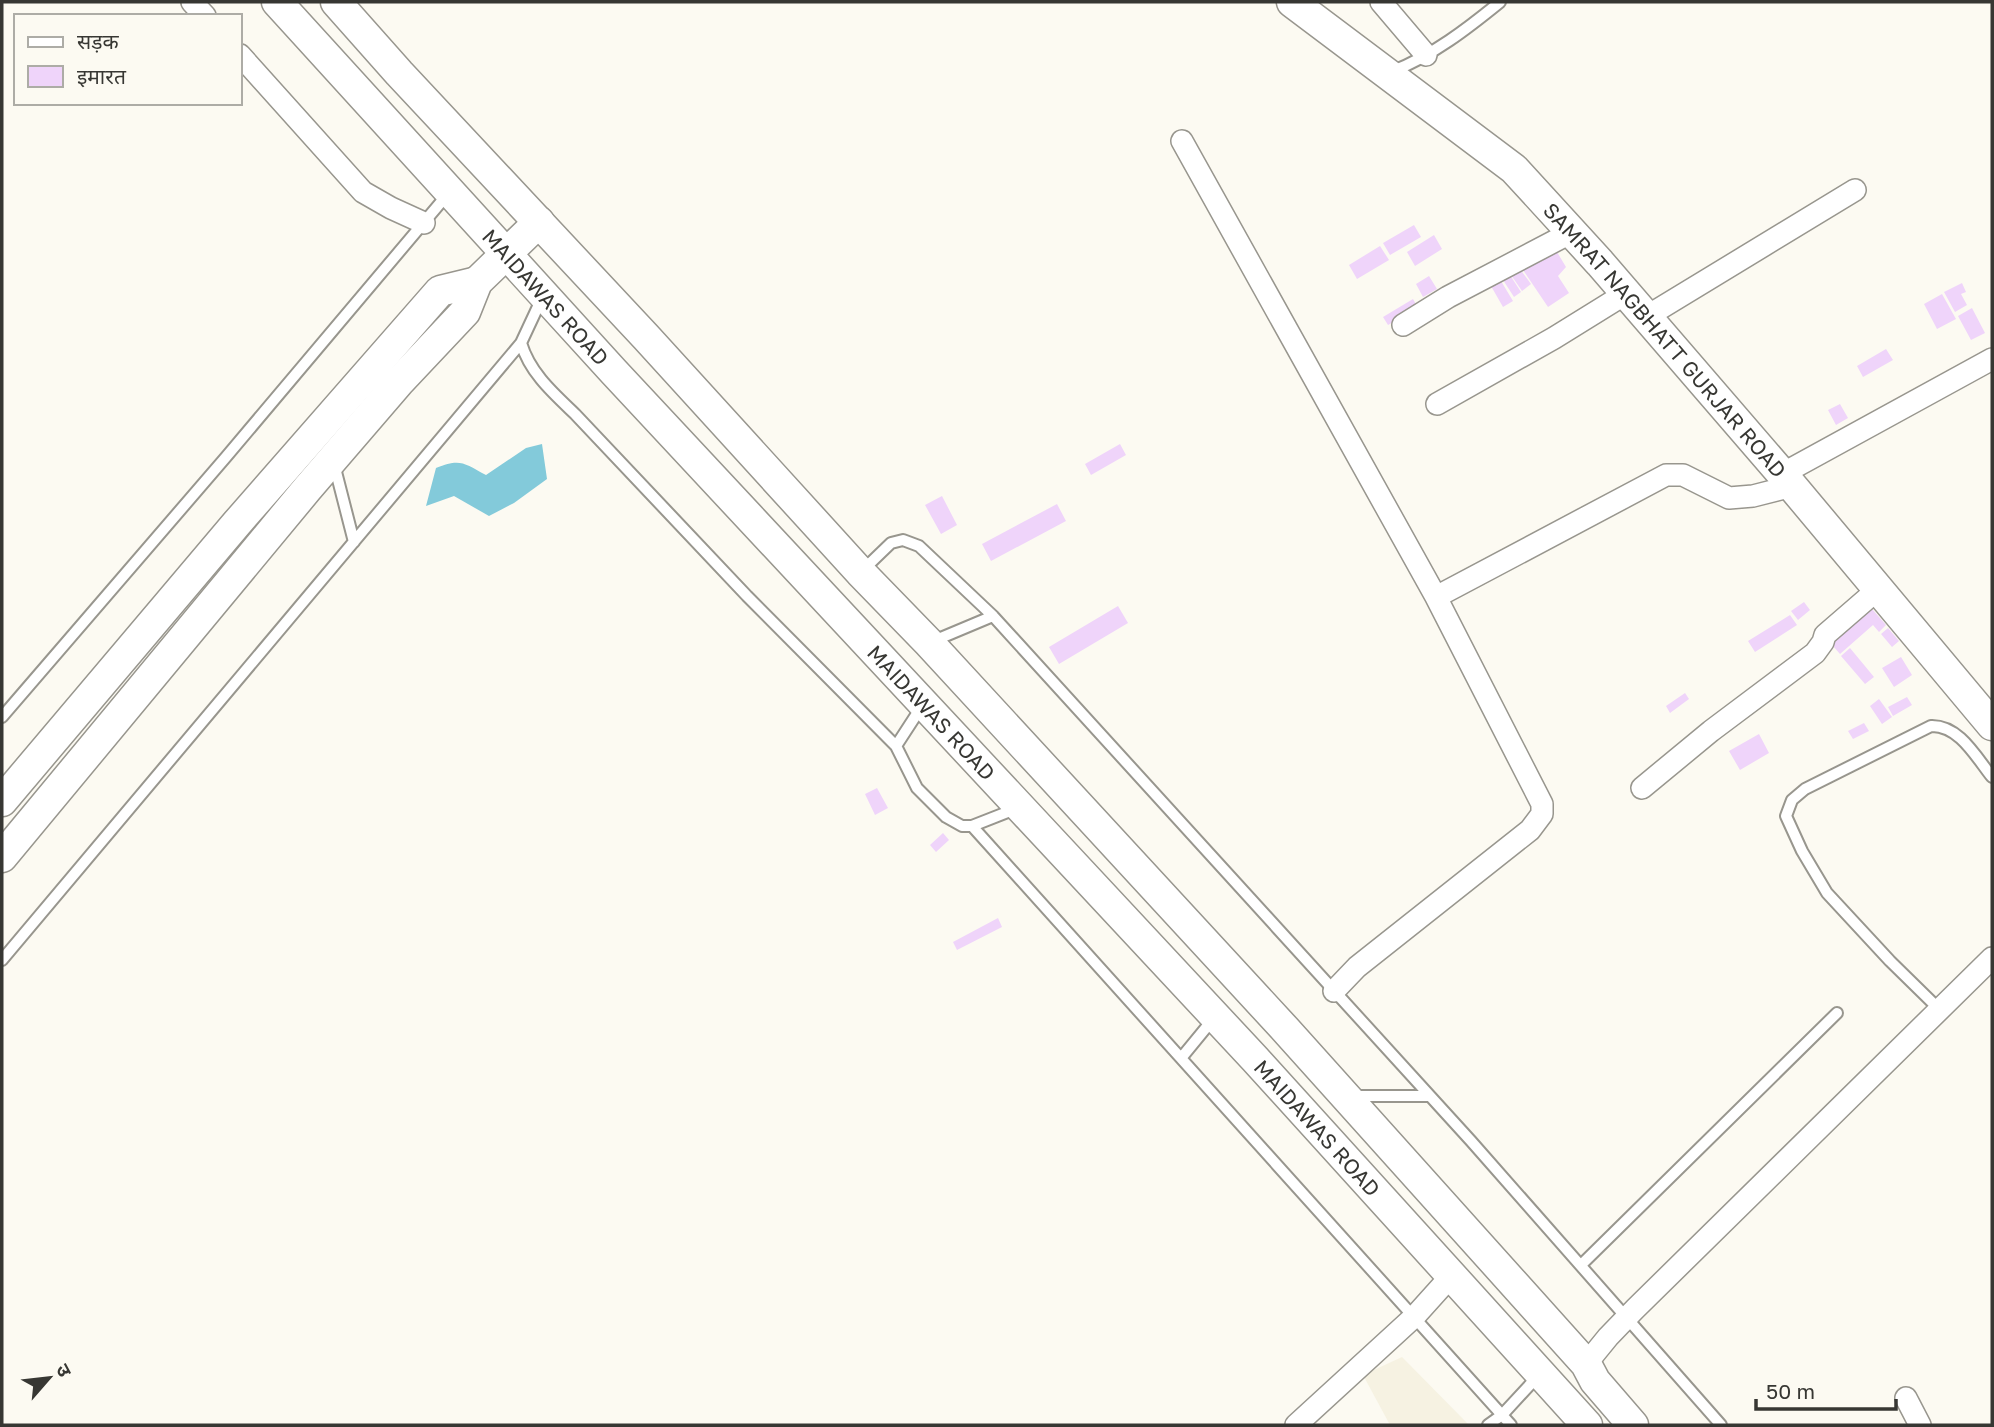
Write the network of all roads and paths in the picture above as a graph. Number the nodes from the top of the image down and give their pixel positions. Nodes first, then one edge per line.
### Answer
1 (277, 2) edge
2 (336, 2) edge
3 (1292, 2) edge
4 (1381, 2) edge
5 (1500, 2) edge
6 (1426, 55) junction
7 (242, 57) edge
8 (1387, 74) junction
9 (1182, 141) dead end
10 (1854, 190) dead end
11 (449, 192) junction
12 (539, 222) junction
13 (424, 223) junction
14 (1572, 232) junction
15 (507, 256) junction
16 (477, 282) junction
17 (1625, 294) junction
18 (544, 295) junction
19 (1646, 317) junction
20 (1404, 325) dead end
21 (521, 343) junction
22 (1992, 359) edge
23 (1437, 404) dead end
24 (332, 459) junction
25 (1787, 480) junction
26 (354, 542) junction
27 (860, 572) junction
28 (1877, 590) junction
29 (1436, 597) junction
30 (993, 615) junction
31 (929, 643) junction
32 (923, 703) junction
33 (2, 717) edge
34 (1992, 724) edge
35 (896, 746) junction
36 (1992, 777) edge
37 (1642, 788) dead end
38 (2, 801) edge
39 (1020, 807) junction
40 (972, 825) junction
41 (2, 857) edge
42 (1992, 958) edge
43 (2, 960) edge
44 (1334, 991) junction
45 (1940, 1010) junction
46 (1837, 1013) dead end
47 (1216, 1016) junction
48 (1182, 1057) junction
49 (1346, 1096) junction
50 (1430, 1096) junction
51 (1581, 1265) junction
52 (1451, 1276) junction
53 (1415, 1316) junction
54 (1627, 1317) junction
55 (1586, 1364) junction
56 (1540, 1374) junction
57 (1906, 1398) dead end
58 (1502, 1415) junction
59 (1296, 1425) edge
60 (1489, 1425) edge
61 (1511, 1425) edge
62 (1587, 1425) edge
63 (1633, 1425) edge
64 (1721, 1425) edge
65 (1920, 1425) edge

1 - 11 street, MAIDAWAS ROAD
2 - 12 street, MAIDAWAS ROAD
3 - 8 street, SAMRAT NAGBHATT GURJAR ROAD
4 - 6 street
5 - 6 lane
6 - 8 lane
7 - 13 street
8 - 14 street, SAMRAT NAGBHATT GURJAR ROAD
9 - 29 street
10 - 19 street
11 - 13 lane
11 - 15 street, MAIDAWAS ROAD
12 - 15 street
12 - 27 street, MAIDAWAS ROAD
13 - 33 lane
14 - 17 street, SAMRAT NAGBHATT GURJAR ROAD
14 - 20 street
15 - 16 street
15 - 18 street, MAIDAWAS ROAD
16 - 24 street
16 - 38 street
17 - 19 street, SAMRAT NAGBHATT GURJAR ROAD
17 - 23 street
18 - 21 lane
18 - 32 street, MAIDAWAS ROAD
19 - 25 street, SAMRAT NAGBHATT GURJAR ROAD
21 - 26 lane
21 - 35 lane
22 - 25 street
24 - 26 lane
24 - 41 street
25 - 28 street, SAMRAT NAGBHATT GURJAR ROAD
25 - 29 street
26 - 43 lane
27 - 30 lane
27 - 31 street, MAIDAWAS ROAD
28 - 34 street, SAMRAT NAGBHATT GURJAR ROAD
28 - 37 street
29 - 44 street
30 - 31 lane
30 - 44 lane
31 - 49 street, MAIDAWAS ROAD
32 - 35 lane
32 - 39 street, MAIDAWAS ROAD
35 - 40 lane
36 - 45 lane
39 - 40 lane
39 - 47 street, MAIDAWAS ROAD
40 - 48 lane
42 - 45 street
44 - 50 lane
45 - 54 street
46 - 51 lane
47 - 48 lane
47 - 52 street, MAIDAWAS ROAD
48 - 53 lane
49 - 50 lane
49 - 55 street, MAIDAWAS ROAD
50 - 51 lane
51 - 54 lane
52 - 53 street
52 - 56 street, MAIDAWAS ROAD
53 - 58 lane
53 - 59 street
54 - 55 street
54 - 64 lane
55 - 63 street, MAIDAWAS ROAD
56 - 58 lane
56 - 62 street, MAIDAWAS ROAD
57 - 65 street
58 - 60 lane
58 - 61 lane

